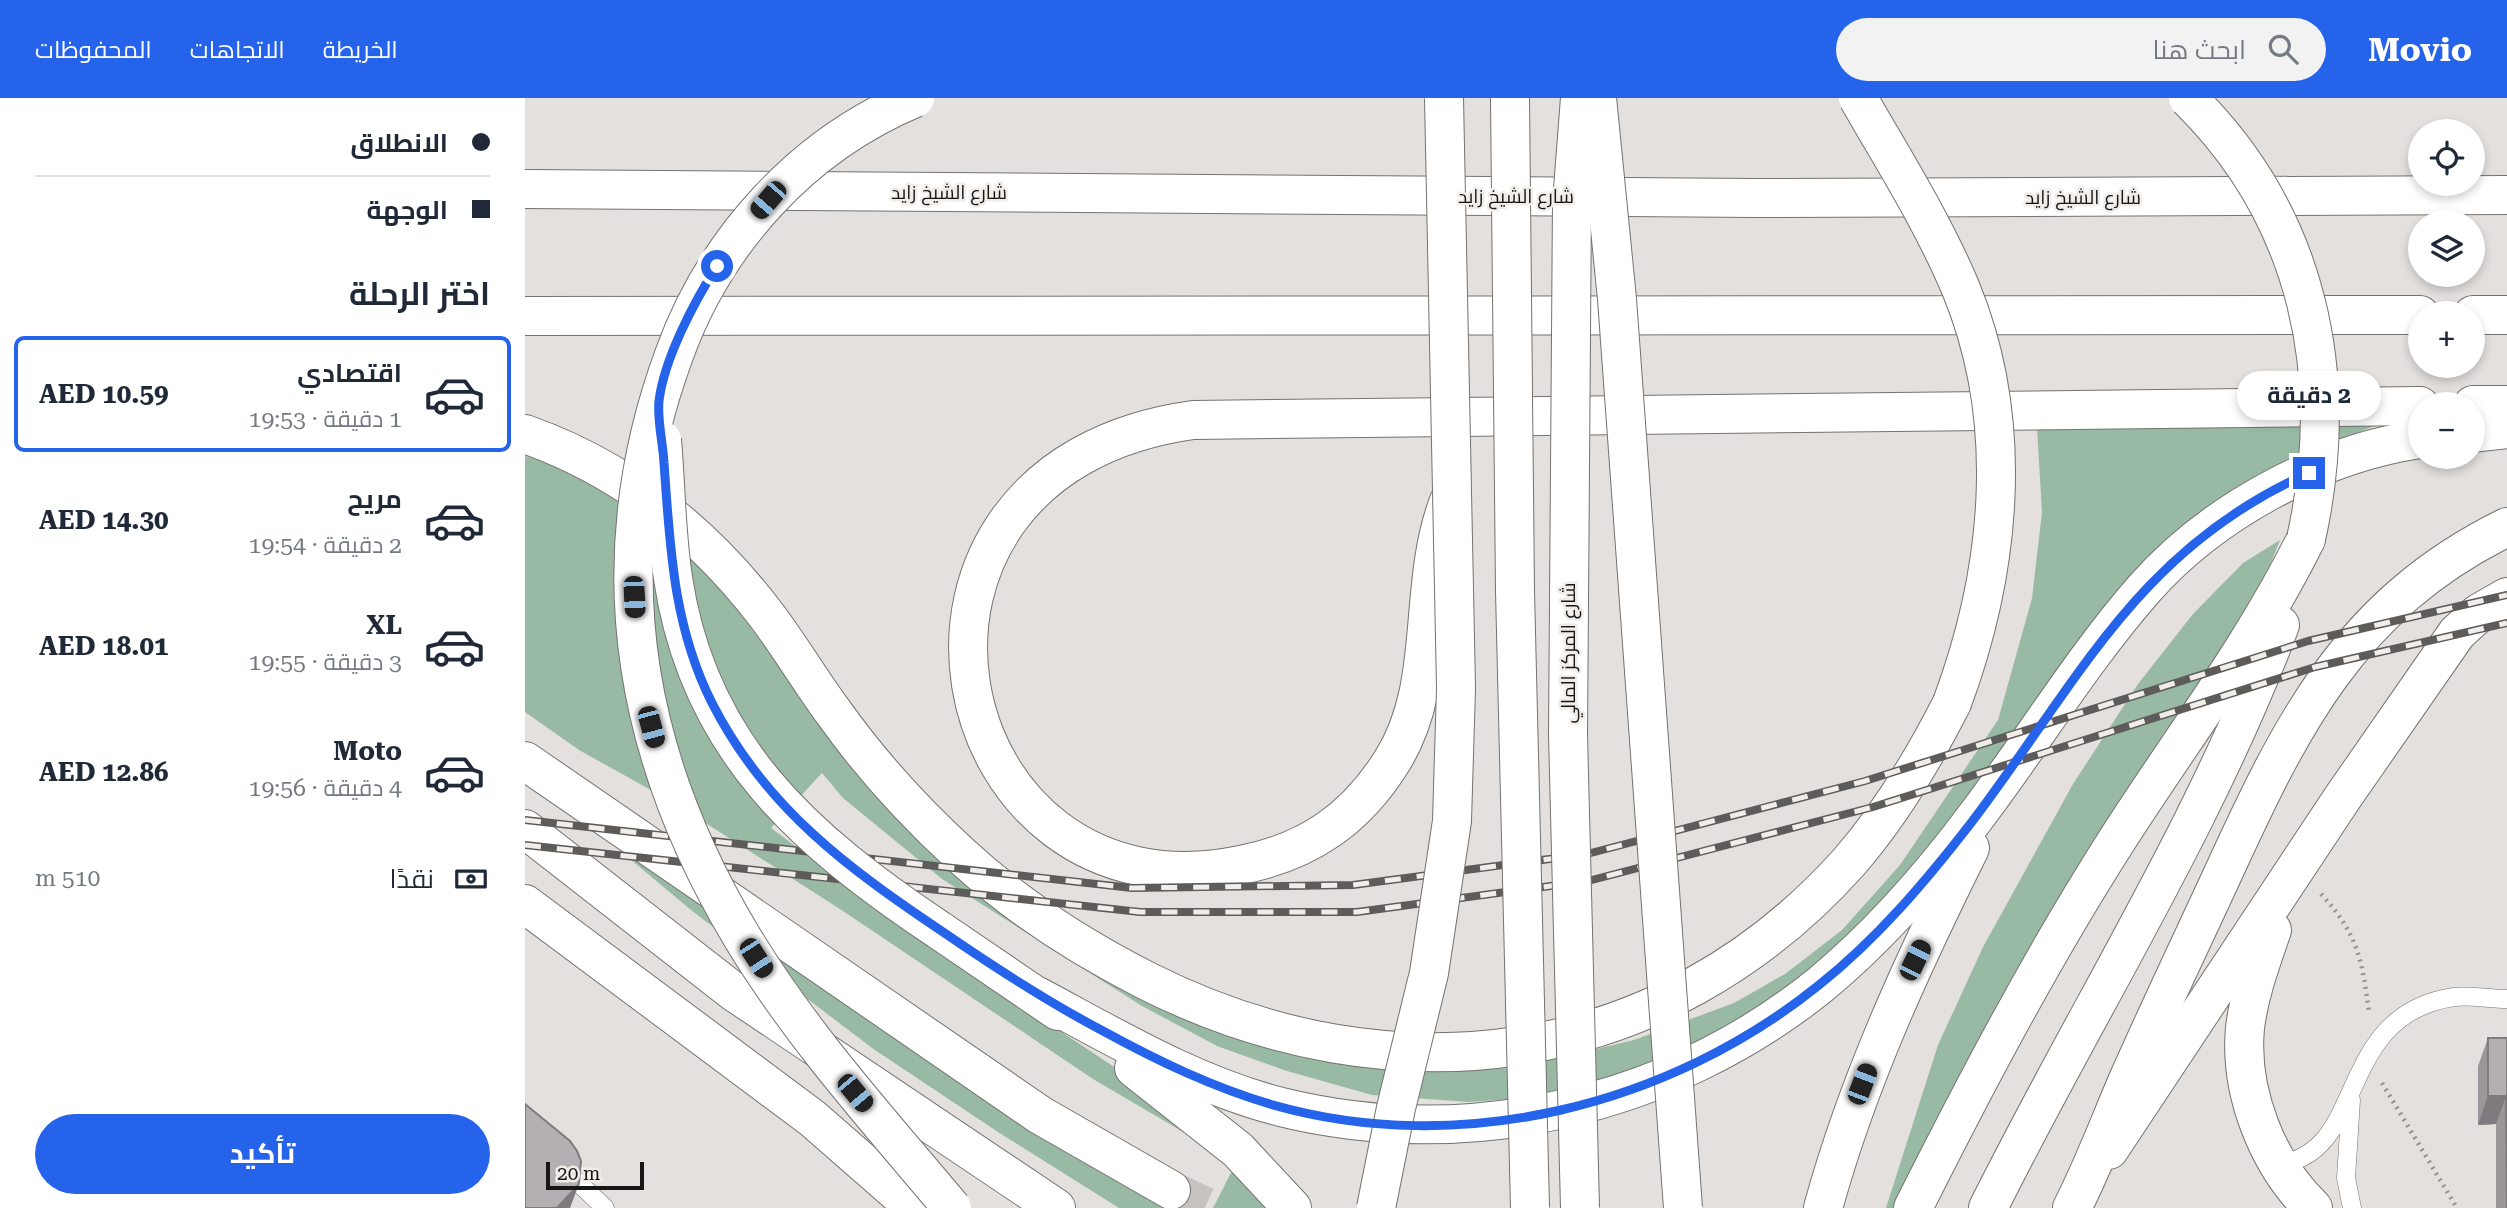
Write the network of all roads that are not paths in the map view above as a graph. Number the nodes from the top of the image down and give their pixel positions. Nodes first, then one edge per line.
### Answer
1 (915, 98) edge
2 (1444, 98) edge
3 (1510, 98) edge
4 (1580, 98) edge
5 (1597, 98) edge
6 (1858, 98) edge
7 (2187, 98) edge
8 (525, 189) edge
9 (2507, 195) edge
10 (525, 316) edge
11 (2408, 316) edge
12 (2485, 316) edge
13 (2507, 316) edge
14 (658, 403) junction
15 (2408, 405) edge
16 (2485, 405) edge
17 (2507, 405) edge
18 (2507, 429) edge
19 (2485, 432) edge
20 (525, 434) edge
21 (2408, 442) edge
22 (1452, 493) junction
23 (2507, 527) edge
24 (2306, 539) junction
25 (2507, 597) edge
26 (525, 761) edge
27 (2003, 778) junction
28 (525, 829) edge
29 (2289, 882) junction
30 (525, 904) edge
31 (1037, 996) junction
32 (2507, 999) edge
33 (2352, 1090) junction
34 (554, 1159) edge
35 (2279, 1164) junction
36 (1171, 1190) tunnel mouth
37 (2075, 1203) edge
38 (605, 1208) edge
39 (915, 1208) edge
40 (953, 1208) edge
41 (1056, 1208) edge
42 (1292, 1208) edge
43 (1376, 1208) edge
44 (1530, 1208) edge
45 (1580, 1208) edge
46 (1683, 1208) edge
47 (1823, 1208) edge
48 (1913, 1208) edge
49 (1988, 1208) edge
50 (2313, 1208) edge
51 (2352, 1208) edge

1 - 14 main road, bridge
2 - 22 main road, bridge
3 - 44 main road, bridge
4 - 45 main road, شارع المركز المالي, bridge
5 - 46 main road, bridge
6 - 20 main road, bridge
7 - 24 main road, bridge
8 - 9 main road, شارع الشيخ زايد
10 - 11 main road
12 - 13 main road
14 - 31 main road, bridge
14 - 40 main road, bridge
15 - 22 main road
16 - 17 main road
18 - 19 main road
21 - 27 main road
22 - 43 main road, bridge
23 - 37 main road
24 - 48 main road
24 - 49 main road
25 - 29 main road
26 - 36 main road
27 - 31 main road
27 - 47 main road
28 - 41 main road
29 - 35 main road
29 - 37 main road
30 - 39 main road
31 - 42 main road
32 - 33 lane
33 - 35 lane
33 - 51 lane
34 - 38 lane
35 - 50 main road

